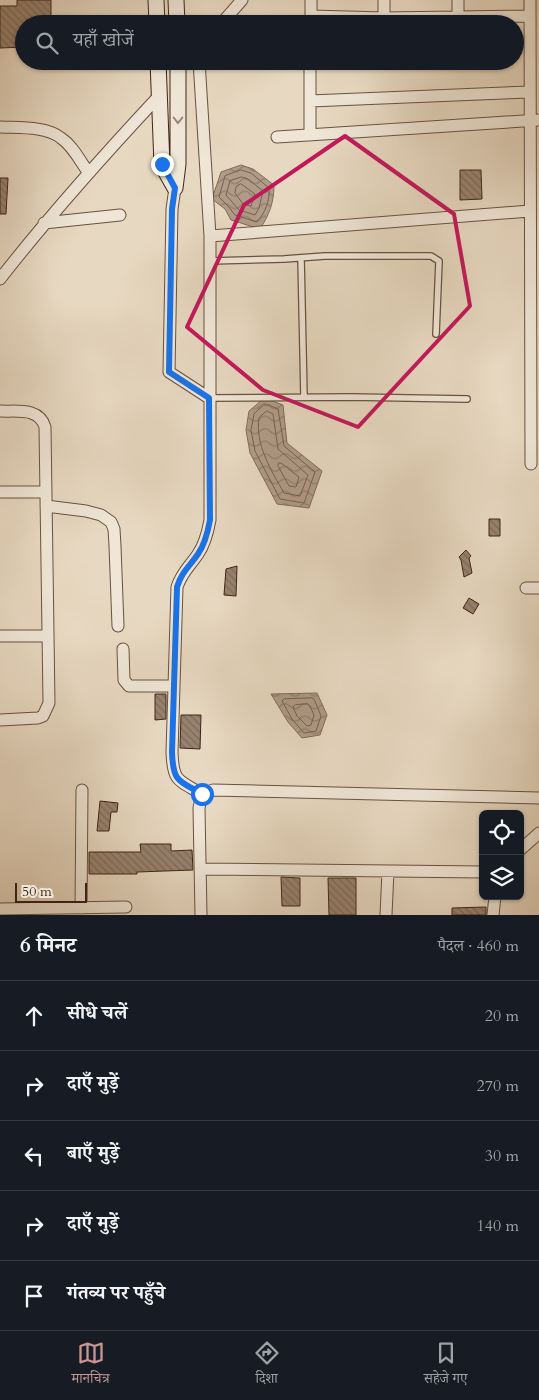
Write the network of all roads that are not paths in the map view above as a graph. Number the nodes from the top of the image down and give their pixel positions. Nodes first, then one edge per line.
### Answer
1 (156, 0) edge
2 (176, 0) edge
3 (242, 0) edge
4 (311, 0) edge
5 (384, 0) edge
6 (458, 0) edge
7 (530, 0) edge
8 (157, 15) edge
9 (177, 15) edge
10 (229, 15) edge
11 (311, 15) edge
12 (384, 15) edge
13 (458, 15) edge
14 (524, 16) edge
15 (530, 16) junction
16 (158, 70) edge
17 (181, 70) edge
18 (200, 70) edge
19 (310, 70) edge
20 (529, 92) junction
21 (158, 97) junction
22 (310, 101) junction
23 (534, 120) edge
24 (0, 127) edge
25 (310, 135) junction
26 (277, 137) dead end
27 (88, 172) junction
28 (175, 188) junction
29 (530, 211) junction
30 (120, 215) dead end
31 (44, 224) junction
32 (210, 236) junction
33 (301, 258) junction
34 (210, 260) junction
35 (2, 273) edge
36 (436, 334) dead end
37 (304, 397) junction
38 (209, 398) junction
39 (467, 399) dead end
40 (535, 400) edge
41 (0, 411) edge
42 (531, 464) dead end
43 (0, 492) edge
44 (46, 492) junction
45 (46, 506) junction
46 (526, 588) dead end
47 (539, 588) edge
48 (118, 626) dead end
49 (0, 636) edge
50 (47, 636) junction
51 (124, 649) dead end
52 (174, 686) junction
53 (0, 720) edge
54 (82, 790) dead end
55 (202, 794) junction
56 (539, 798) edge
57 (539, 833) edge
58 (524, 846) edge
59 (200, 869) junction
60 (388, 871) junction
61 (479, 872) edge
62 (495, 900) edge
63 (0, 908) edge
64 (81, 908) junction
65 (126, 908) dead end
66 (62, 912) edge
67 (201, 915) edge
68 (386, 915) edge
69 (493, 915) edge

1 - 8 street
2 - 9 street
3 - 10 street
4 - 11 street
5 - 12 street
6 - 13 street
7 - 15 street
14 - 15 street
15 - 20 street
16 - 21 street
17 -> 28 street
18 - 32 street
19 - 22 street
20 - 22 street
20 - 23 street
21 - 27 street
21 - 28 street
22 - 25 street
23 - 25 street
23 - 29 street
24 - 27 street
25 - 26 street
27 - 31 street
28 - 38 street
29 - 32 street
29 - 40 street
30 - 31 street
31 - 35 street
32 - 34 street
33 - 34 lane
33 - 36 lane
33 - 37 lane
34 - 38 street
37 - 38 lane
37 - 39 lane
38 - 52 street
40 - 42 street
41 - 44 street
43 - 44 street
44 - 45 street
45 - 48 street
45 - 50 street
46 - 47 street
49 - 50 street
50 - 53 street
51 - 52 street
52 - 55 street
54 - 64 street
55 - 56 street
55 - 59 street
57 - 58 street
59 - 60 street
59 - 67 street
60 - 61 street
60 - 68 street
62 - 69 street
63 - 66 street
64 - 65 street
64 - 66 street

